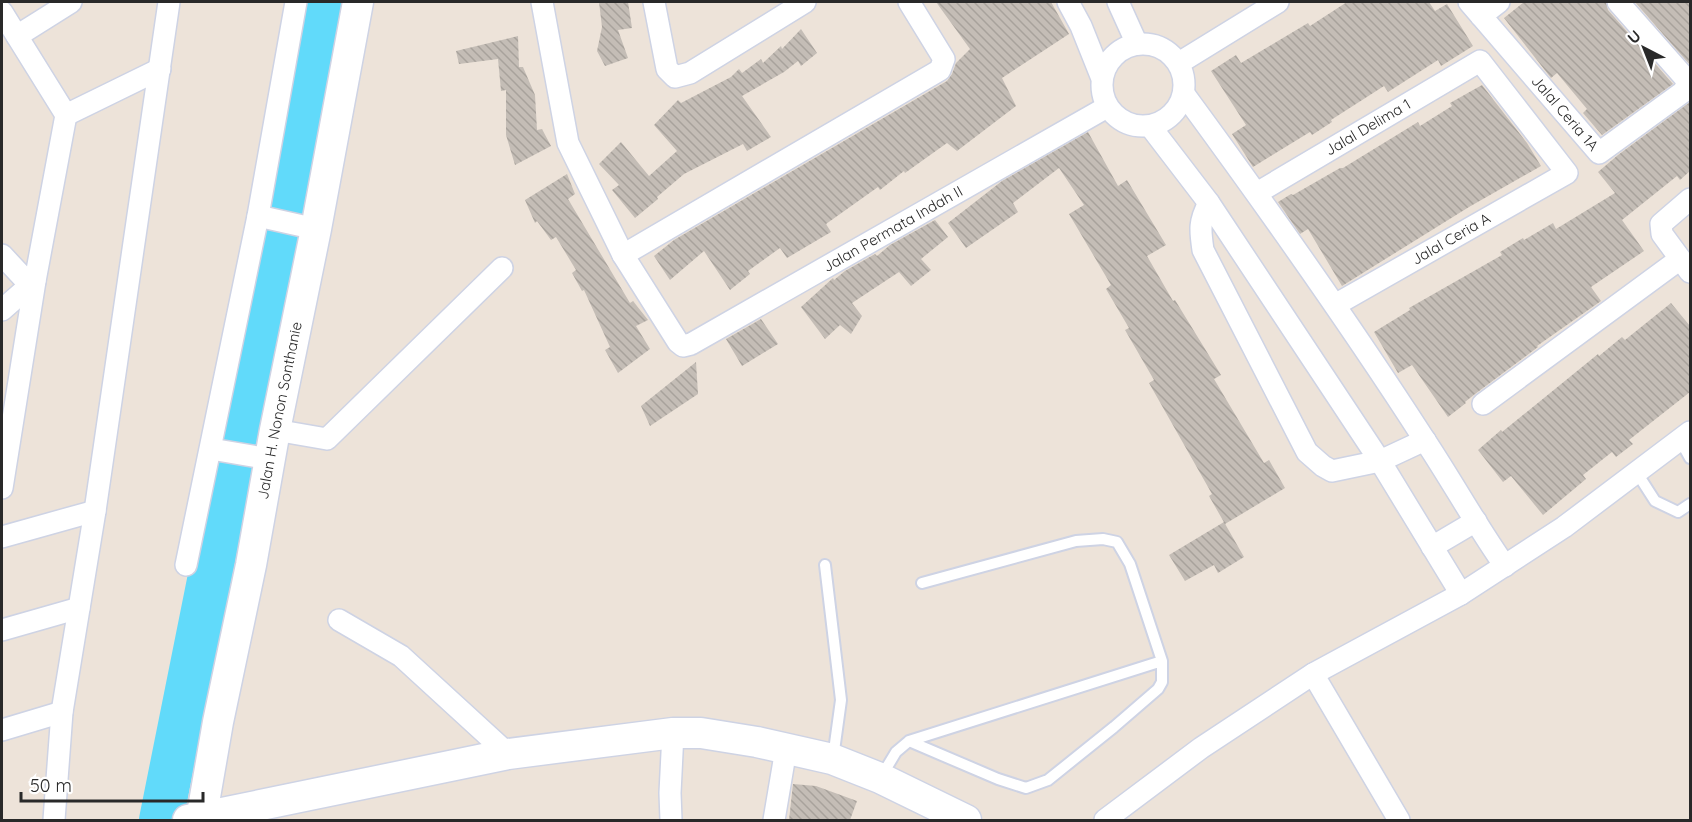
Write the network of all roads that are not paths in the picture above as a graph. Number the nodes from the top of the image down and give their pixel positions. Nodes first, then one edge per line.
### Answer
1 (71, 2) edge
2 (169, 2) edge
3 (296, 2) edge
4 (358, 2) edge
5 (542, 2) edge
6 (654, 2) edge
7 (805, 2) edge
8 (909, 2) edge
9 (1068, 2) edge
10 (1118, 2) edge
11 (1278, 2) edge
12 (1499, 2) edge
13 (1618, 2) edge
14 (1475, 9) edge
15 (2, 13) edge
16 (17, 36) junction
17 (1137, 44) junction
18 (1179, 63) junction
19 (160, 69) junction
20 (1101, 76) junction
21 (1184, 94) junction
22 (1107, 107) junction
23 (66, 115) junction
24 (1150, 126) junction
25 (1567, 173) joint
26 (1257, 193) junction
27 (1690, 199) edge
28 (1209, 203) junction
29 (260, 217) junction
30 (309, 227) junction
31 (2, 255) edge
32 (623, 255) junction
33 (1685, 266) edge
34 (502, 268) dead end
35 (32, 283) junction
36 (1335, 305) junction
37 (2, 310) edge
38 (1483, 404) dead end
39 (275, 430) junction
40 (1425, 440) junction
41 (1687, 444) edge
42 (214, 449) junction
43 (262, 458) junction
44 (1380, 461) junction
45 (1637, 472) junction
46 (2, 488) edge
47 (1690, 504) edge
48 (96, 512) junction
49 (1476, 521) junction
50 (2, 537) edge
51 (1432, 547) junction
52 (186, 565) dead end
53 (825, 565) dead end
54 (1505, 566) junction
55 (922, 583) dead end
56 (1461, 594) junction
57 (79, 608) junction
58 (339, 620) dead end
59 (2, 630) edge
60 (1162, 660) junction
61 (1313, 674) junction
62 (62, 712) junction
63 (2, 730) edge
64 (687, 733) junction
65 (909, 741) junction
66 (786, 749) junction
67 (508, 754) junction
68 (832, 759) junction
69 (880, 778) junction
70 (306, 796) junction
71 (54, 820) edge
72 (195, 820) edge
73 (249, 820) edge
74 (672, 820) edge
75 (774, 820) edge
76 (966, 820) edge
77 (1105, 820) edge
78 (1399, 820) edge

1 - 16 street
2 - 19 street
3 - 29 street
4 - 30 street, Jalan H. Nonon Sonthanie
5 - 32 street
6 - 7 street
8 - 32 street
9 - 20 street
10 - 17 street
11 - 18 street
12 - 14 street
13 - 14 street, Jalal Ceria 1A
15 - 16 street
16 - 23 street
17 - 18 street
17 - 20 street
18 - 21 street
19 - 23 street
19 - 48 street
20 - 22 street
21 - 24 street
21 - 26 street
22 - 24 street
22 - 32 street, Jalan Permata Indah II
23 - 35 street
24 - 28 street
25 - 26 street, Jalal Delima 1
25 - 36 street, Jalal Ceria A
26 - 36 street
27 - 33 street
28 - 44 street
28 - 44 street
29 - 30 street
29 - 42 street
30 - 39 street, Jalan H. Nonon Sonthanie
31 - 35 street
33 - 38 street
34 - 39 street
35 - 37 street
35 - 46 street
36 - 40 street
39 - 43 street, Jalan H. Nonon Sonthanie
40 - 44 street
40 - 49 street
41 - 45 street
42 - 43 street
42 - 52 street
43 - 72 street, Jalan H. Nonon Sonthanie
44 - 51 street
45 - 47 lane
45 - 54 street
48 - 50 street
48 - 57 street
49 - 51 street
49 - 54 street
51 - 56 street
53 - 68 lane
54 - 56 street
55 - 60 lane
56 - 61 street
57 - 59 street
57 - 62 street
58 - 67 street
60 - 65 lane
60 - 65 lane
61 - 77 street
61 - 78 street
62 - 63 street
62 - 71 street
64 - 66 street
64 - 67 street
64 - 74 street
65 - 69 lane
66 - 68 street
66 - 75 street
67 - 70 street
68 - 69 street
69 - 76 street
70 - 72 street
70 - 73 street

